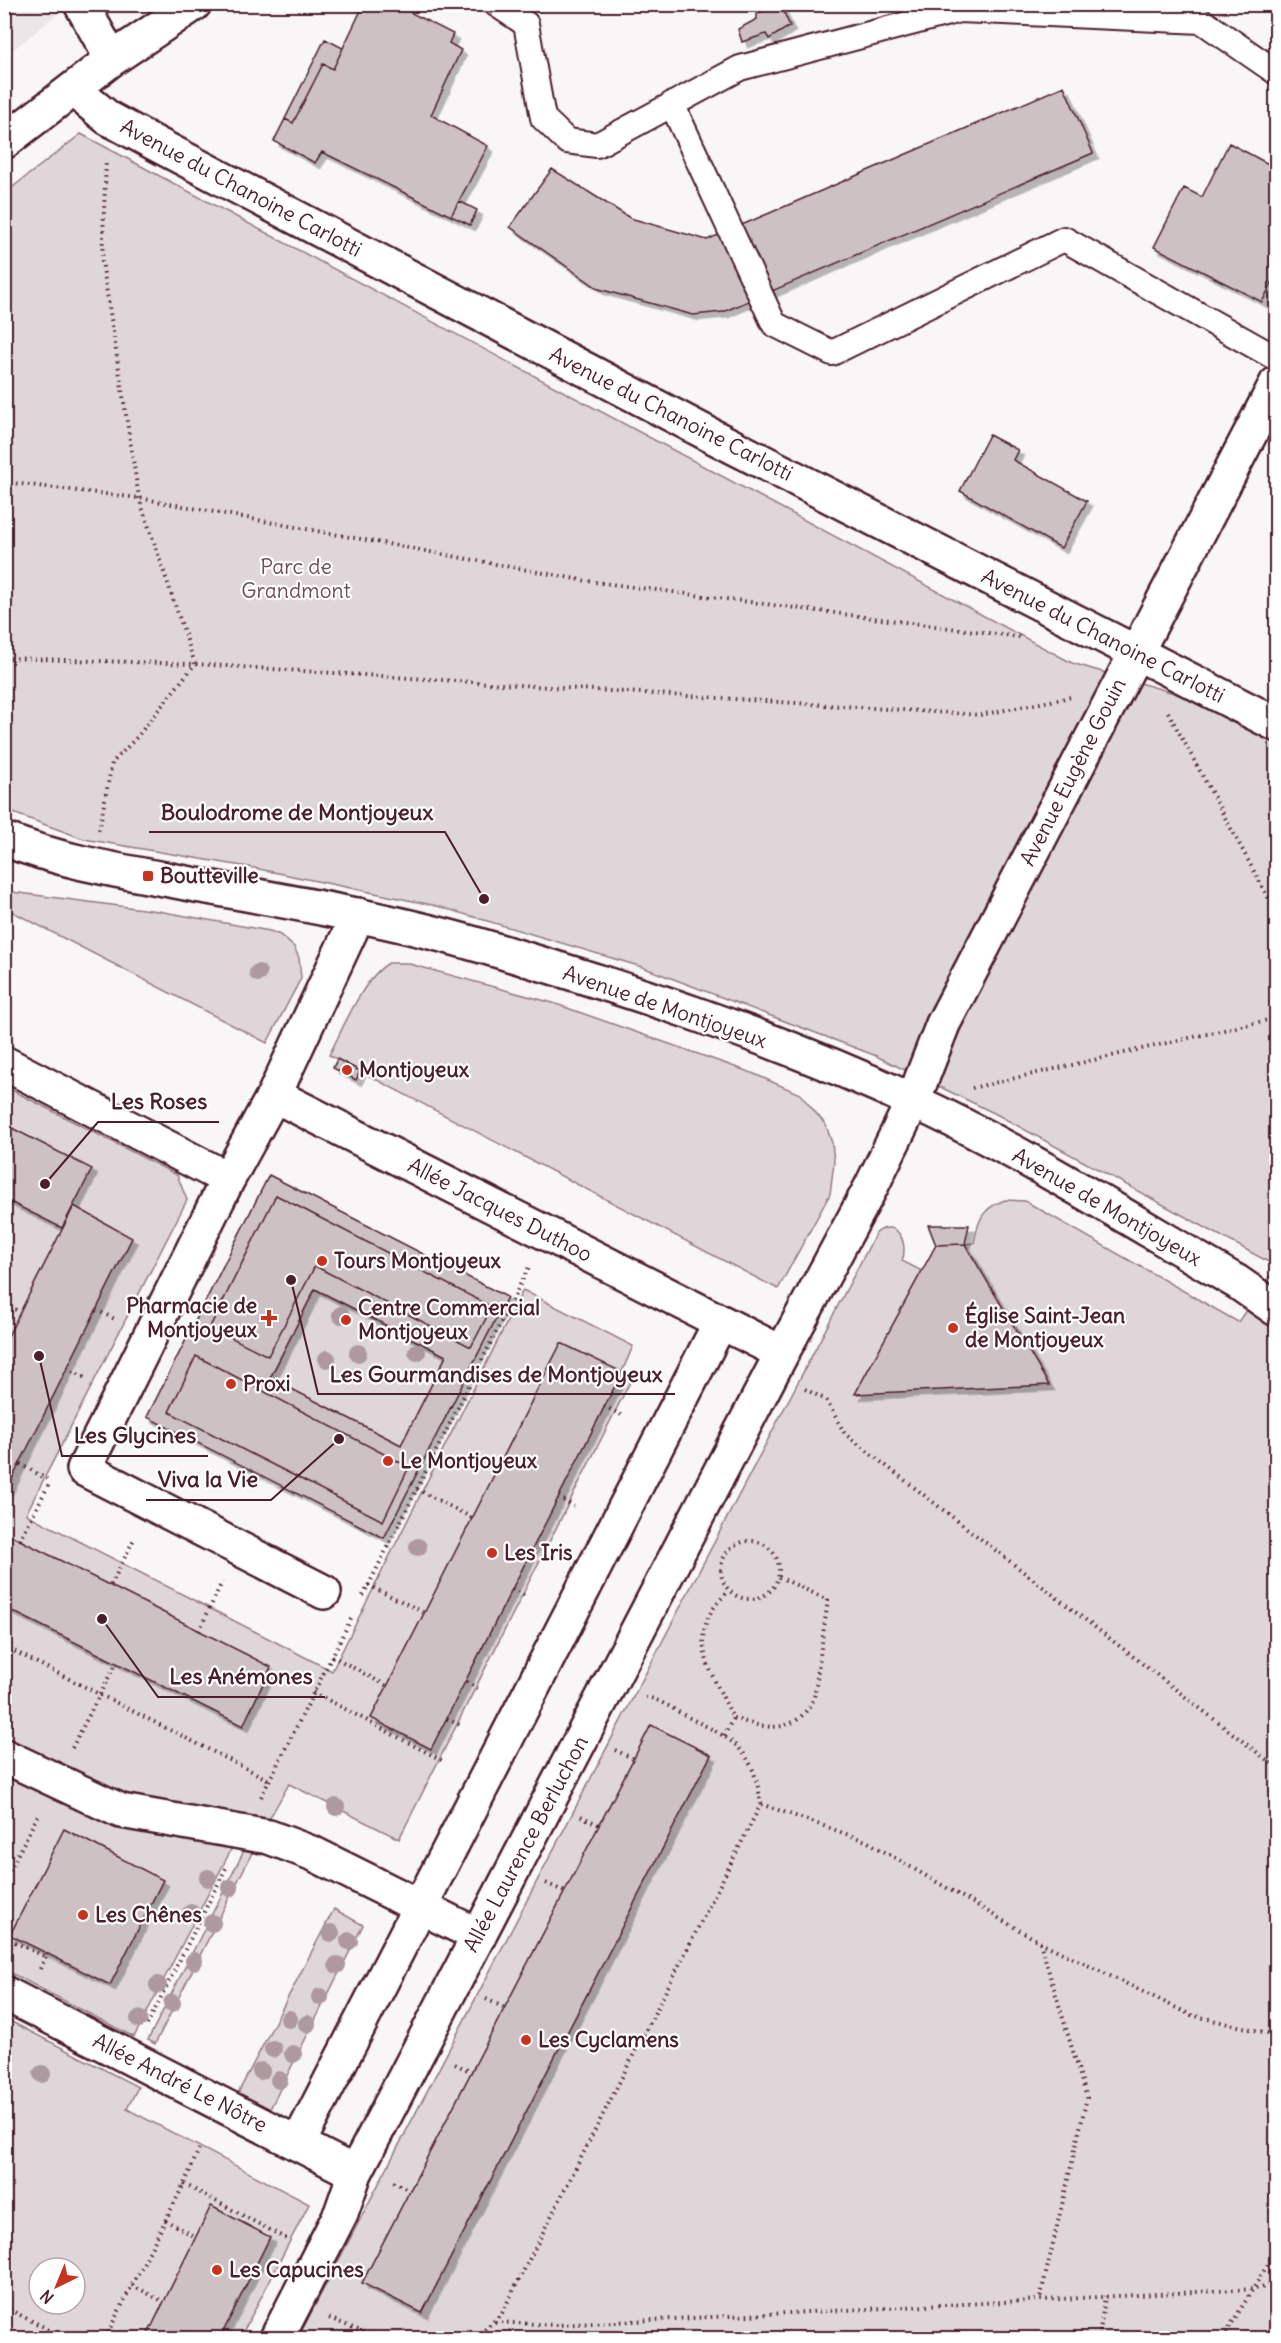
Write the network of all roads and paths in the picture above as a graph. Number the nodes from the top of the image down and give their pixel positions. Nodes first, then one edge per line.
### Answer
1 (81, 4) edge
2 (194, 4) edge
3 (496, 4) edge
4 (112, 59) junction
5 (1276, 72) edge
6 (74, 90) junction
7 (672, 104) junction
8 (108, 118) junction
9 (4, 142) edge
10 (1276, 358) edge
11 (1276, 384) edge
12 (4, 482) edge
13 (139, 498) junction
14 (1030, 639) dead end
15 (1135, 652) junction
16 (4, 658) edge
17 (195, 664) junction
18 (1117, 688) junction
19 (1163, 704) dead end
20 (1276, 724) edge
21 (4, 839) edge
22 (92, 867) junction
23 (1276, 912) edge
24 (358, 915) junction
25 (1276, 1018) edge
26 (4, 1063) edge
27 (970, 1088) dead end
28 (274, 1095) junction
29 (913, 1101) junction
30 (228, 1179) junction
31 (545, 1233) junction
32 (4, 1304) edge
33 (1276, 1309) edge
34 (20, 1312) dead end
35 (720, 1323) junction
36 (782, 1353) junction
37 (801, 1387) dead end
38 (604, 1406) dead end
39 (621, 1415) dead end
40 (20, 1464) dead end
41 (422, 1464) dead end
42 (428, 1467) junction
43 (417, 1489) junction
44 (558, 1497) dead end
45 (152, 1504) junction
46 (574, 1506) dead end
47 (472, 1518) dead end
48 (20, 1540) dead end
49 (238, 1548) junction
50 (779, 1577) junction
51 (111, 1585) dead end
52 (368, 1585) junction
53 (512, 1589) dead end
54 (729, 1591) junction
55 (324, 1592) dead end
56 (527, 1597) dead end
57 (361, 1601) dead end
58 (357, 1609) dead end
59 (424, 1612) dead end
60 (199, 1630) dead end
61 (4, 1646) edge
62 (332, 1656) junction
63 (466, 1682) dead end
64 (387, 1686) dead end
65 (480, 1690) dead end
66 (313, 1692) junction
67 (640, 1697) dead end
68 (733, 1718) junction
69 (447, 1719) dead end
70 (462, 1726) dead end
71 (724, 1736) junction
72 (4, 1756) edge
73 (443, 1761) dead end
74 (1276, 1767) edge
75 (269, 1780) junction
76 (761, 1804) junction
77 (244, 1832) junction
78 (420, 1908) junction
79 (478, 1936) junction
80 (4, 1937) edge
81 (1040, 1942) junction
82 (46, 1958) dead end
83 (4, 1993) edge
84 (1276, 2035) edge
85 (131, 2058) junction
86 (298, 2144) junction
87 (199, 2149) dead end
88 (355, 2173) junction
89 (184, 2184) junction
90 (165, 2220) junction
91 (196, 2237) dead end
92 (1276, 2251) edge
93 (319, 2257) junction
94 (132, 2285) junction
95 (1276, 2285) edge
96 (1255, 2289) junction
97 (1105, 2296) junction
98 (1040, 2299) junction
99 (164, 2302) dead end
100 (296, 2303) junction
101 (4, 2307) edge
102 (494, 2322) junction
103 (66, 2338) edge
104 (105, 2338) edge
105 (277, 2338) edge
106 (378, 2338) edge
107 (476, 2338) edge
108 (1099, 2338) edge
109 (1223, 2338) edge

1 - 4 street
2 - 4 street
3 - 7 lane
4 - 6 street
5 - 7 lane
6 - 8 street, Avenue du Chanoine Carlotti
6 - 9 street
7 - 10 lane
8 - 13 path
8 - 15 street, Avenue du Chanoine Carlotti
11 - 15 street, Avenue Eugène Gouin
12 - 13 path
13 - 14 path
13 - 17 path
15 - 18 street, Avenue Eugène Gouin
15 - 20 street, Avenue du Chanoine Carlotti
16 - 17 path
17 - 18 path
17 - 22 path
18 - 29 street, Avenue Eugène Gouin
19 - 23 path
21 - 22 street, Avenue de Montjoyeux
22 - 24 street, Avenue de Montjoyeux
24 - 28 street
24 - 29 street, Avenue de Montjoyeux
25 - 27 path
26 - 30 street
28 - 30 street
28 - 31 street, Allée Jacques Duthoo
29 - 33 street, Avenue de Montjoyeux
29 - 36 street
30 - 45 street
31 - 35 street, Allée Jacques Duthoo
31 - 42 path
32 - 34 path
35 - 36 street, Allée Jacques Duthoo
35 - 78 street
36 - 79 street, Allée Laurence Berluchon
37 - 74 path
38 - 39 path
40 - 48 path
41 - 42 path
42 - 43 path
43 - 47 path
43 - 52 path
44 - 46 path
45 - 49 street
45 - 51 path
49 - 55 street
49 - 60 path
50 - 54 path
50 - 54 path
50 - 68 path
52 - 57 path
52 - 59 path
53 - 56 path
54 - 68 path
58 - 62 path
61 - 75 path
62 - 64 path
62 - 66 path
63 - 65 path
66 - 73 path
66 - 75 path
67 - 71 path
68 - 71 path
69 - 70 path
71 - 76 path
72 - 77 street
75 - 77 path
76 - 81 path
76 - 102 path
77 - 78 street
77 - 85 path
78 - 79 street
78 - 86 street
79 - 88 street, Allée Laurence Berluchon
80 - 82 path
81 - 84 path
81 - 98 path
83 - 85 street, Allée André Le Nôtre
85 - 86 street, Allée André Le Nôtre
86 - 88 street, Allée André Le Nôtre
87 - 89 path
88 - 93 street, Allée Laurence Berluchon
89 - 90 path
89 - 93 path
90 - 91 path
90 - 94 path
92 - 96 path
93 - 100 street, Allée Laurence Berluchon
94 - 99 path
94 - 104 path
95 - 96 path
96 - 97 path
96 - 109 path
97 - 98 path
97 - 108 path
98 - 102 path
100 - 105 street, Allée Laurence Berluchon
100 - 106 path
101 - 103 path
102 - 107 path

